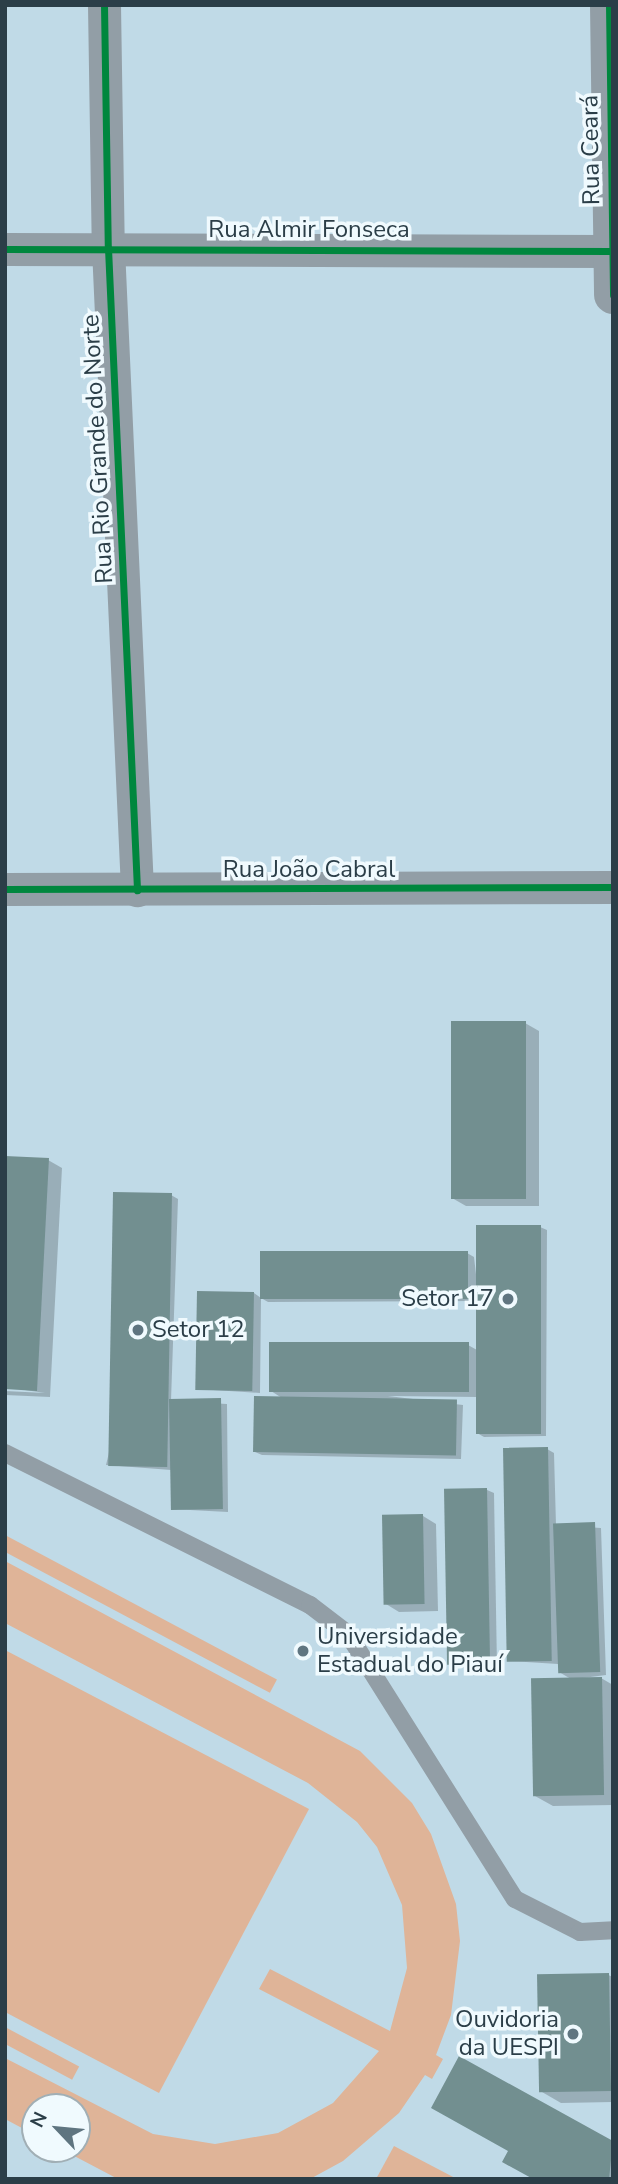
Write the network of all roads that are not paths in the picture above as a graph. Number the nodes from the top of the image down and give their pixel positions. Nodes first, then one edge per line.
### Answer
1 (104, 5) edge
2 (609, 5) edge
3 (108, 248) junction
4 (5, 249) edge
5 (612, 251) edge
6 (613, 295) edge
7 (613, 887) edge
8 (5, 889) edge
9 (137, 890) junction
10 (5, 1453) edge
11 (613, 1930) edge

1 - 3 street, Rua Rio Grande do Norte
2 - 5 street, Rua Ceará
3 - 4 street, Rua Almir Fonseca
3 - 5 street, Rua Almir Fonseca
3 - 9 street, Rua Rio Grande do Norte
5 - 6 street, Rua Ceará
7 - 9 street, Rua João Cabral
8 - 9 street, Rua João Cabral
10 - 11 lane

